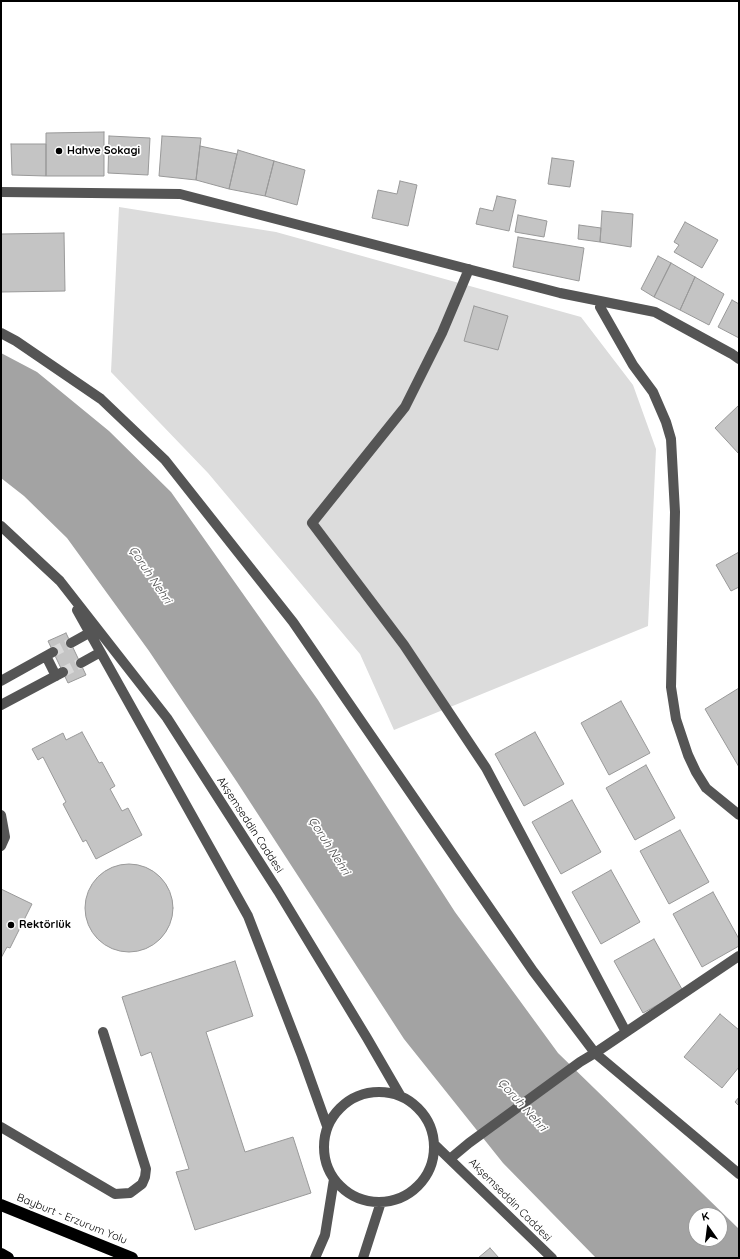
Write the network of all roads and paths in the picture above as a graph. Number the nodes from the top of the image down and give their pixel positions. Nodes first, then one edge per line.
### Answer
1 (1, 192) edge
2 (469, 269) junction
3 (604, 302) junction
4 (1, 333) edge
5 (739, 359) edge
6 (1, 526) edge
7 (60, 581) junction
8 (89, 633) junction
9 (71, 643) tunnel mouth
10 (100, 653) junction
11 (81, 663) tunnel mouth
12 (1, 681) edge
13 (1, 705) edge
14 (1, 815) edge
15 (739, 815) edge
16 (1, 846) edge
17 (739, 956) edge
18 (103, 1032) dead end
19 (626, 1032) junction
20 (595, 1053) junction
21 (400, 1096) junction
22 (327, 1126) junction
23 (1, 1127) edge
24 (434, 1144) junction
25 (451, 1158) junction
26 (739, 1174) edge
27 (334, 1179) junction
28 (381, 1202) junction
29 (1, 1205) edge
30 (1, 1254) edge
31 (8, 1258) edge
32 (132, 1258) edge
33 (315, 1258) edge
34 (363, 1258) edge
35 (552, 1258) edge

1 - 2 street
2 - 3 street
2 - 19 street
3 - 5 street
3 - 15 street
4 - 20 street
6 - 7 street, Akşemseddin Caddesi
7 - 8 street, Akşemseddin Caddesi
7 - 21 street, Akşemseddin Caddesi
8 - 9 street
8 - 10 street, Akşemseddin Caddesi
10 - 11 street
10 - 22 street, Akşemseddin Caddesi
12 - 13 street
14 - 16 street
17 - 19 street
18 - 23 street
19 - 20 street
20 - 25 street
20 - 26 street
21 - 22 street, Akşemseddin Caddesi
21 - 24 street, Akşemseddin Caddesi
22 - 27 street, Akşemseddin Caddesi
24 - 25 street, Akşemseddin Caddesi
24 - 28 street, Akşemseddin Caddesi
25 - 35 street, Akşemseddin Caddesi
27 - 28 street, Akşemseddin Caddesi
27 - 33 street
28 - 34 street
29 - 32 highway, Bayburt - Erzurum Yolu
30 - 31 highway

